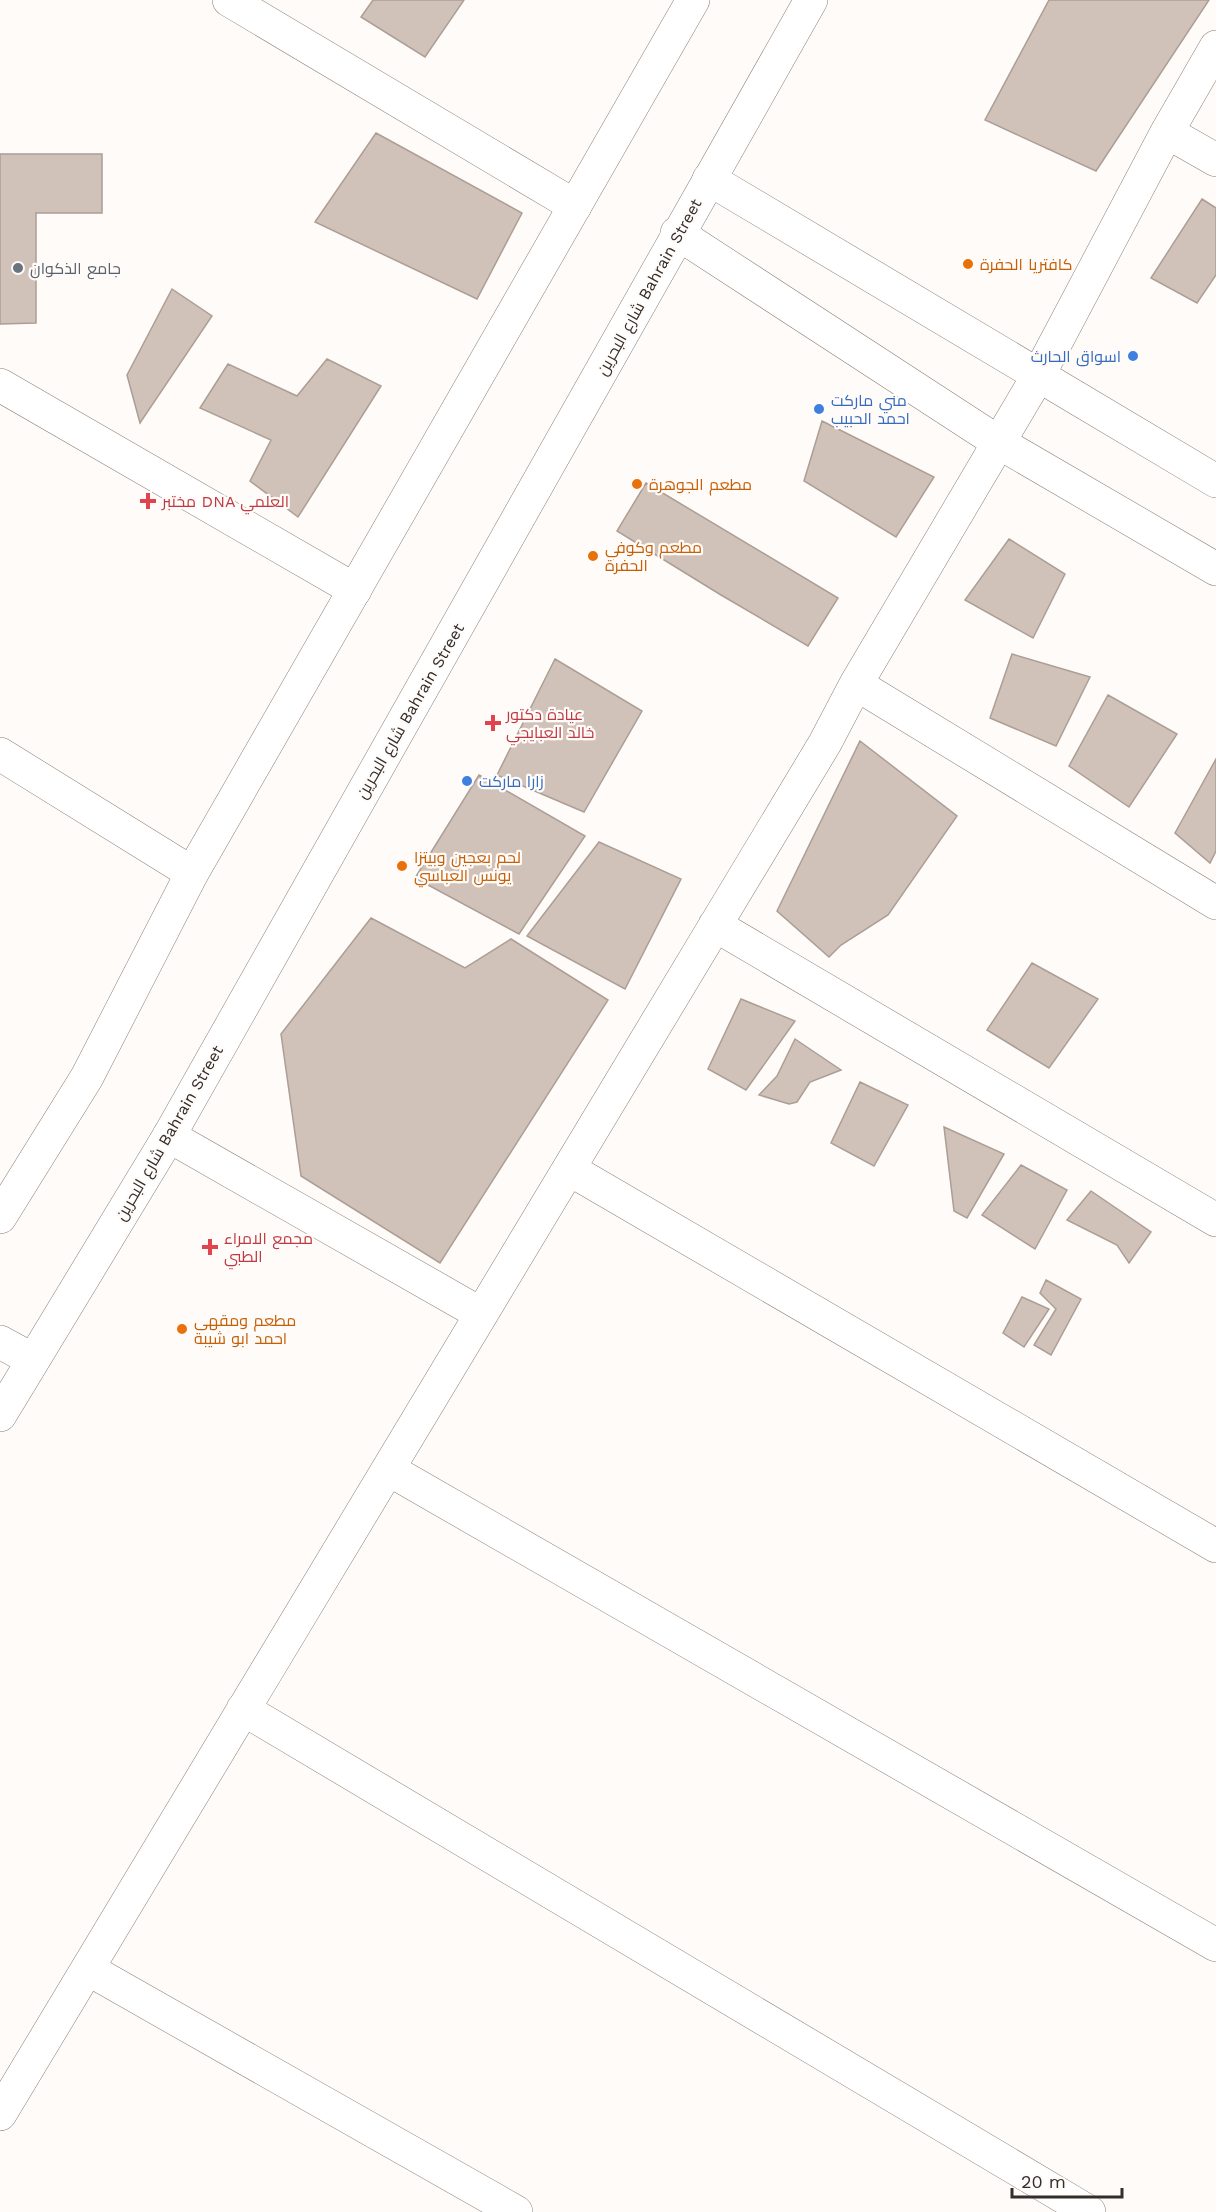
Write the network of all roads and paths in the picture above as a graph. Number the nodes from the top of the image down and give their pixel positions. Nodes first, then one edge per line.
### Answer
1 (229, 0) edge
2 (693, 0) edge
3 (811, 0) edge
4 (1216, 47) edge
5 (1167, 132) junction
6 (1216, 160) edge
7 (709, 178) junction
8 (575, 206) junction
9 (677, 233) junction
10 (1038, 376) junction
11 (0, 385) edge
12 (998, 442) junction
13 (1216, 481) edge
14 (1216, 570) edge
15 (355, 590) junction
16 (856, 684) junction
17 (0, 754) edge
18 (192, 873) junction
19 (1216, 903) edge
20 (715, 925) junction
21 (169, 1136) junction
22 (569, 1169) junction
23 (0, 1217) edge
24 (1216, 1220) edge
25 (481, 1314) junction
26 (0, 1342) edge
27 (33, 1360) junction
28 (0, 1415) edge
29 (388, 1469) junction
30 (1216, 1546) edge
31 (243, 1709) junction
32 (1216, 1946) edge
33 (88, 1969) junction
34 (0, 2114) edge
35 (516, 2212) edge
36 (1089, 2212) edge

1 - 8 street
2 - 8 street
3 - 7 street, شارع البحرين Bahrain Street
4 - 5 street
5 - 6 street
5 - 10 street
7 - 9 street, شارع البحرين Bahrain Street
7 - 10 street
8 - 15 street
9 - 12 street
9 - 21 street, شارع البحرين Bahrain Street
10 - 12 street
10 - 13 street
11 - 15 street
12 - 14 street
12 - 16 street
15 - 18 street
16 - 19 street
16 - 20 street
17 - 18 street
18 - 23 street
20 - 22 street
20 - 24 street
21 - 25 street
21 - 27 street, شارع البحرين Bahrain Street
22 - 25 street
22 - 30 street
25 - 29 street
26 - 27 street
27 - 28 street, شارع البحرين Bahrain Street
29 - 31 street
29 - 32 street
31 - 33 street
31 - 36 street
33 - 34 street
33 - 35 street

